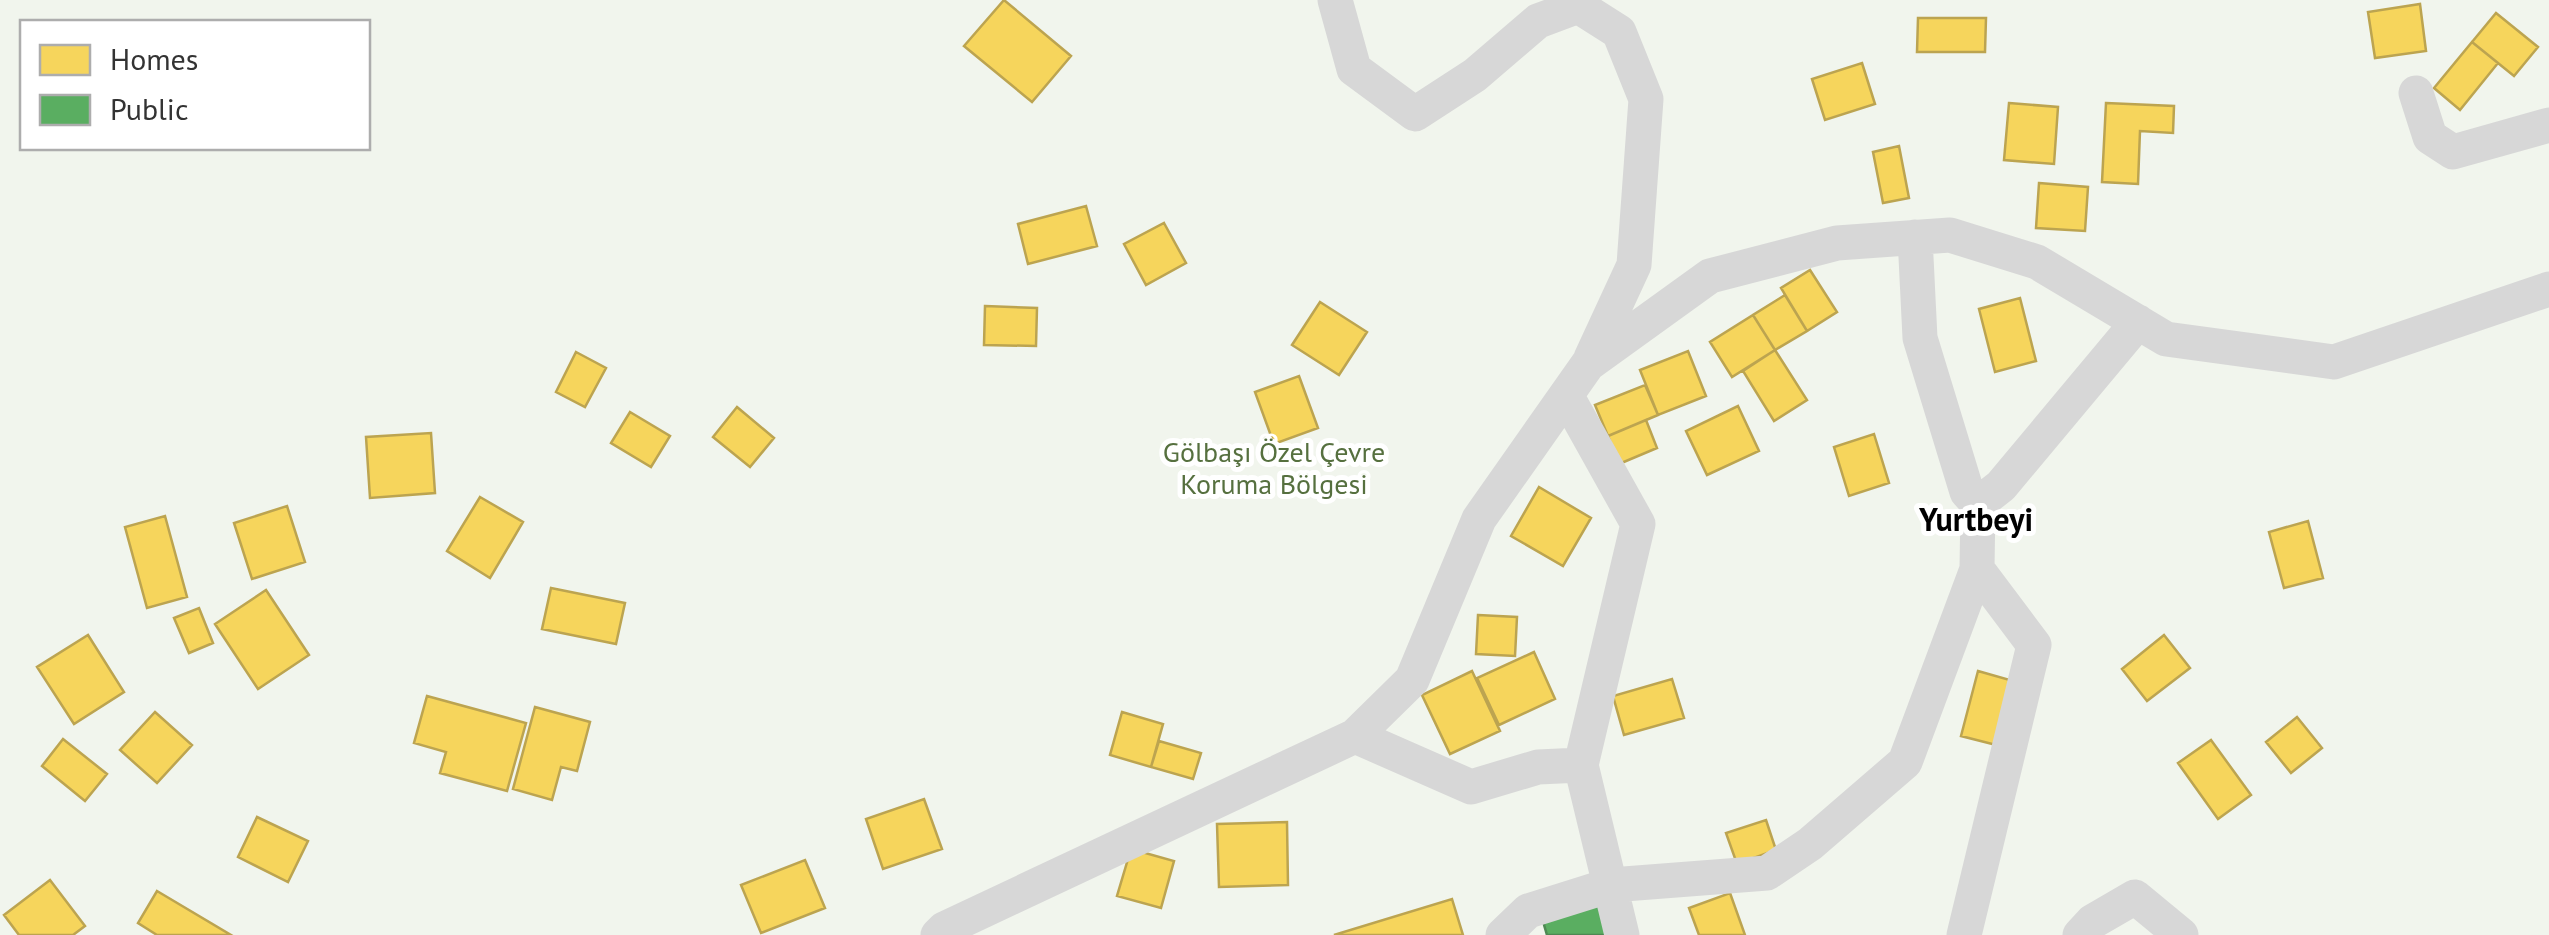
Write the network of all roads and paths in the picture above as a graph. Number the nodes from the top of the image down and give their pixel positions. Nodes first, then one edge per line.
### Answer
1 (1335, 0) edge
2 (2416, 94) dead end
3 (2549, 125) edge
4 (1915, 237) junction
5 (2549, 290) edge
6 (2138, 322) junction
7 (1588, 364) junction
8 (1566, 396) junction
9 (1978, 504) junction
10 (1977, 569) junction
11 (1355, 736) junction
12 (1581, 765) junction
13 (1611, 885) junction
14 (938, 935) edge
15 (1502, 935) edge
16 (1622, 935) edge
17 (1964, 935) edge
18 (2080, 935) edge
19 (2181, 935) edge

1 - 7 street
2 - 3 street
4 - 6 street
4 - 7 street
4 - 9 street
5 - 6 street
6 - 9 street
7 - 8 street
8 - 11 street
8 - 12 street
9 - 10 street
10 - 13 street
10 - 17 street
11 - 12 street
11 - 14 street
12 - 13 street
13 - 15 street
13 - 16 street
18 - 19 street

